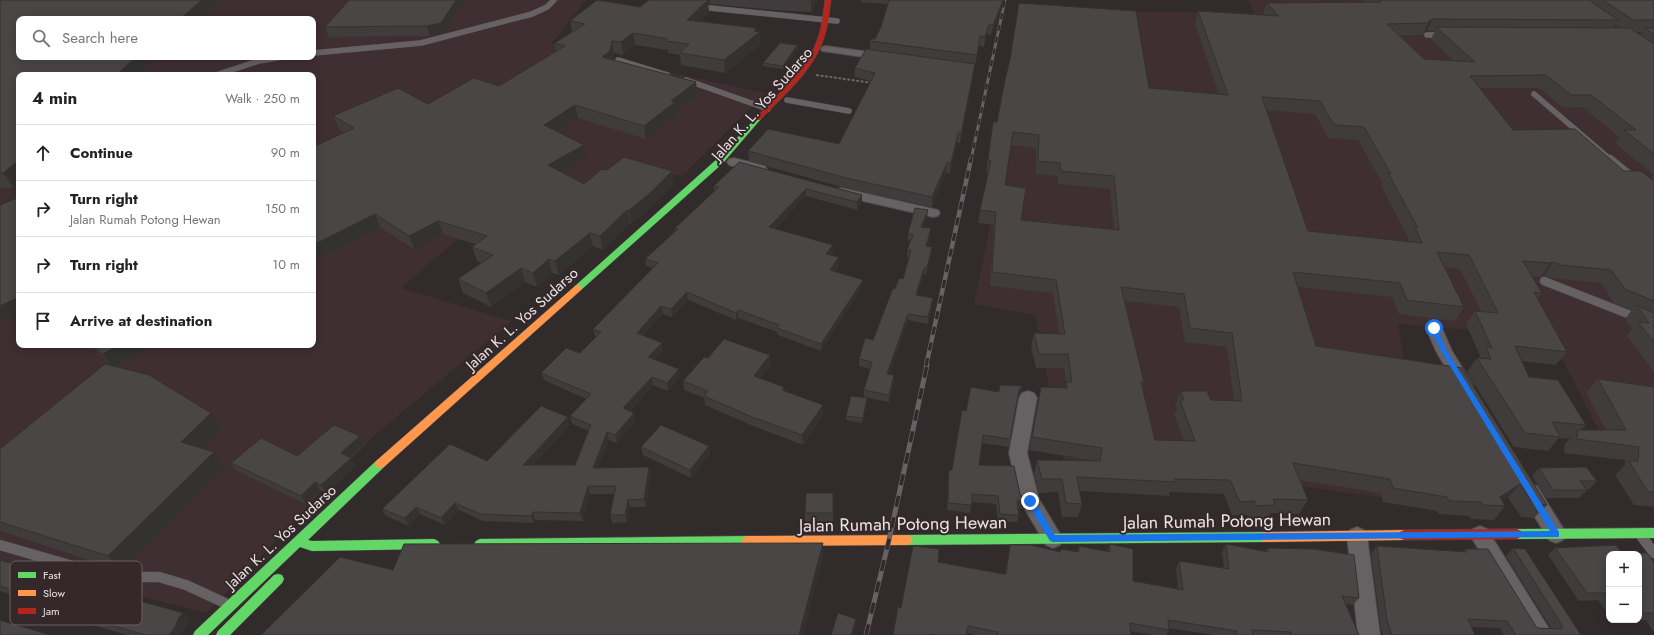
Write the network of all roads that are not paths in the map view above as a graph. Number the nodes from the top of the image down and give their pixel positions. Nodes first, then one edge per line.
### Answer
1 (554, 0) edge
2 (828, 0) edge
3 (710, 8) dead end
4 (837, 17) joint
5 (825, 19) junction
6 (1427, 35) edge
7 (1451, 35) edge
8 (826, 49) junction
9 (316, 53) edge
10 (895, 58) edge
11 (265, 60) edge
12 (618, 60) edge
13 (225, 72) edge
14 (670, 76) edge
15 (677, 78) edge
16 (1534, 94) dead end
17 (787, 100) junction
18 (849, 112) dead end
19 (770, 113) junction
20 (734, 161) dead end
21 (773, 172) edge
22 (1636, 181) edge
23 (826, 188) edge
24 (933, 213) dead end
25 (1544, 281) dead end
26 (1646, 323) edge
27 (1434, 328) dead end
28 (1028, 398) dead end
29 (1472, 398) edge
30 (1521, 477) edge
31 (1654, 533) edge
32 (324, 534) dead end
33 (1556, 534) junction
34 (1639, 534) junction
35 (1480, 535) junction
36 (1357, 536) junction
37 (1053, 539) junction
38 (298, 540) junction
39 (447, 544) edge
40 (471, 544) edge
41 (0, 545) edge
42 (310, 548) junction
43 (1654, 553) edge
44 (56, 561) edge
45 (284, 574) dead end
46 (142, 577) edge
47 (230, 605) junction
48 (245, 613) junction
49 (199, 635) edge
50 (222, 635) edge
51 (1369, 635) edge
52 (1542, 635) edge

1 - 9 lane
2 - 5 main road, Jalan K. L. Yos Sudarso
3 - 5 lane
4 - 5 lane
4 - 8 main road, Jalan K. L. Yos Sudarso
5 - 19 main road, Jalan K. L. Yos Sudarso
6 - 7 lane
8 - 10 street
8 - 17 main road, Jalan K. L. Yos Sudarso
11 - 13 lane
12 - 14 lane
15 - 19 lane
16 - 22 lane
17 - 18 lane
17 - 19 main road, Jalan K. L. Yos Sudarso
19 - 38 main road, Jalan K. L. Yos Sudarso
20 - 21 street
23 - 24 street
25 - 26 lane
27 - 29 street
28 - 37 street
30 - 33 street
31 - 34 main road, Jalan Rumah Potong Hewan
32 - 42 main road, Jalan K. L. Yos Sudarso
33 - 34 main road, Jalan Rumah Potong Hewan
33 - 35 main road, Jalan Rumah Potong Hewan
34 - 43 lane
35 - 36 main road, Jalan Rumah Potong Hewan
35 - 52 street
36 - 37 main road, Jalan Rumah Potong Hewan
36 - 51 street
37 - 40 main road, Jalan Rumah Potong Hewan
38 - 42 main road
38 - 47 main road, Jalan K. L. Yos Sudarso
39 - 42 main road
41 - 44 lane
45 - 48 main road, Jalan K. L. Yos Sudarso
46 - 47 lane
47 - 48 lane
47 - 49 main road, Jalan K. L. Yos Sudarso
48 - 50 main road, Jalan K. L. Yos Sudarso

